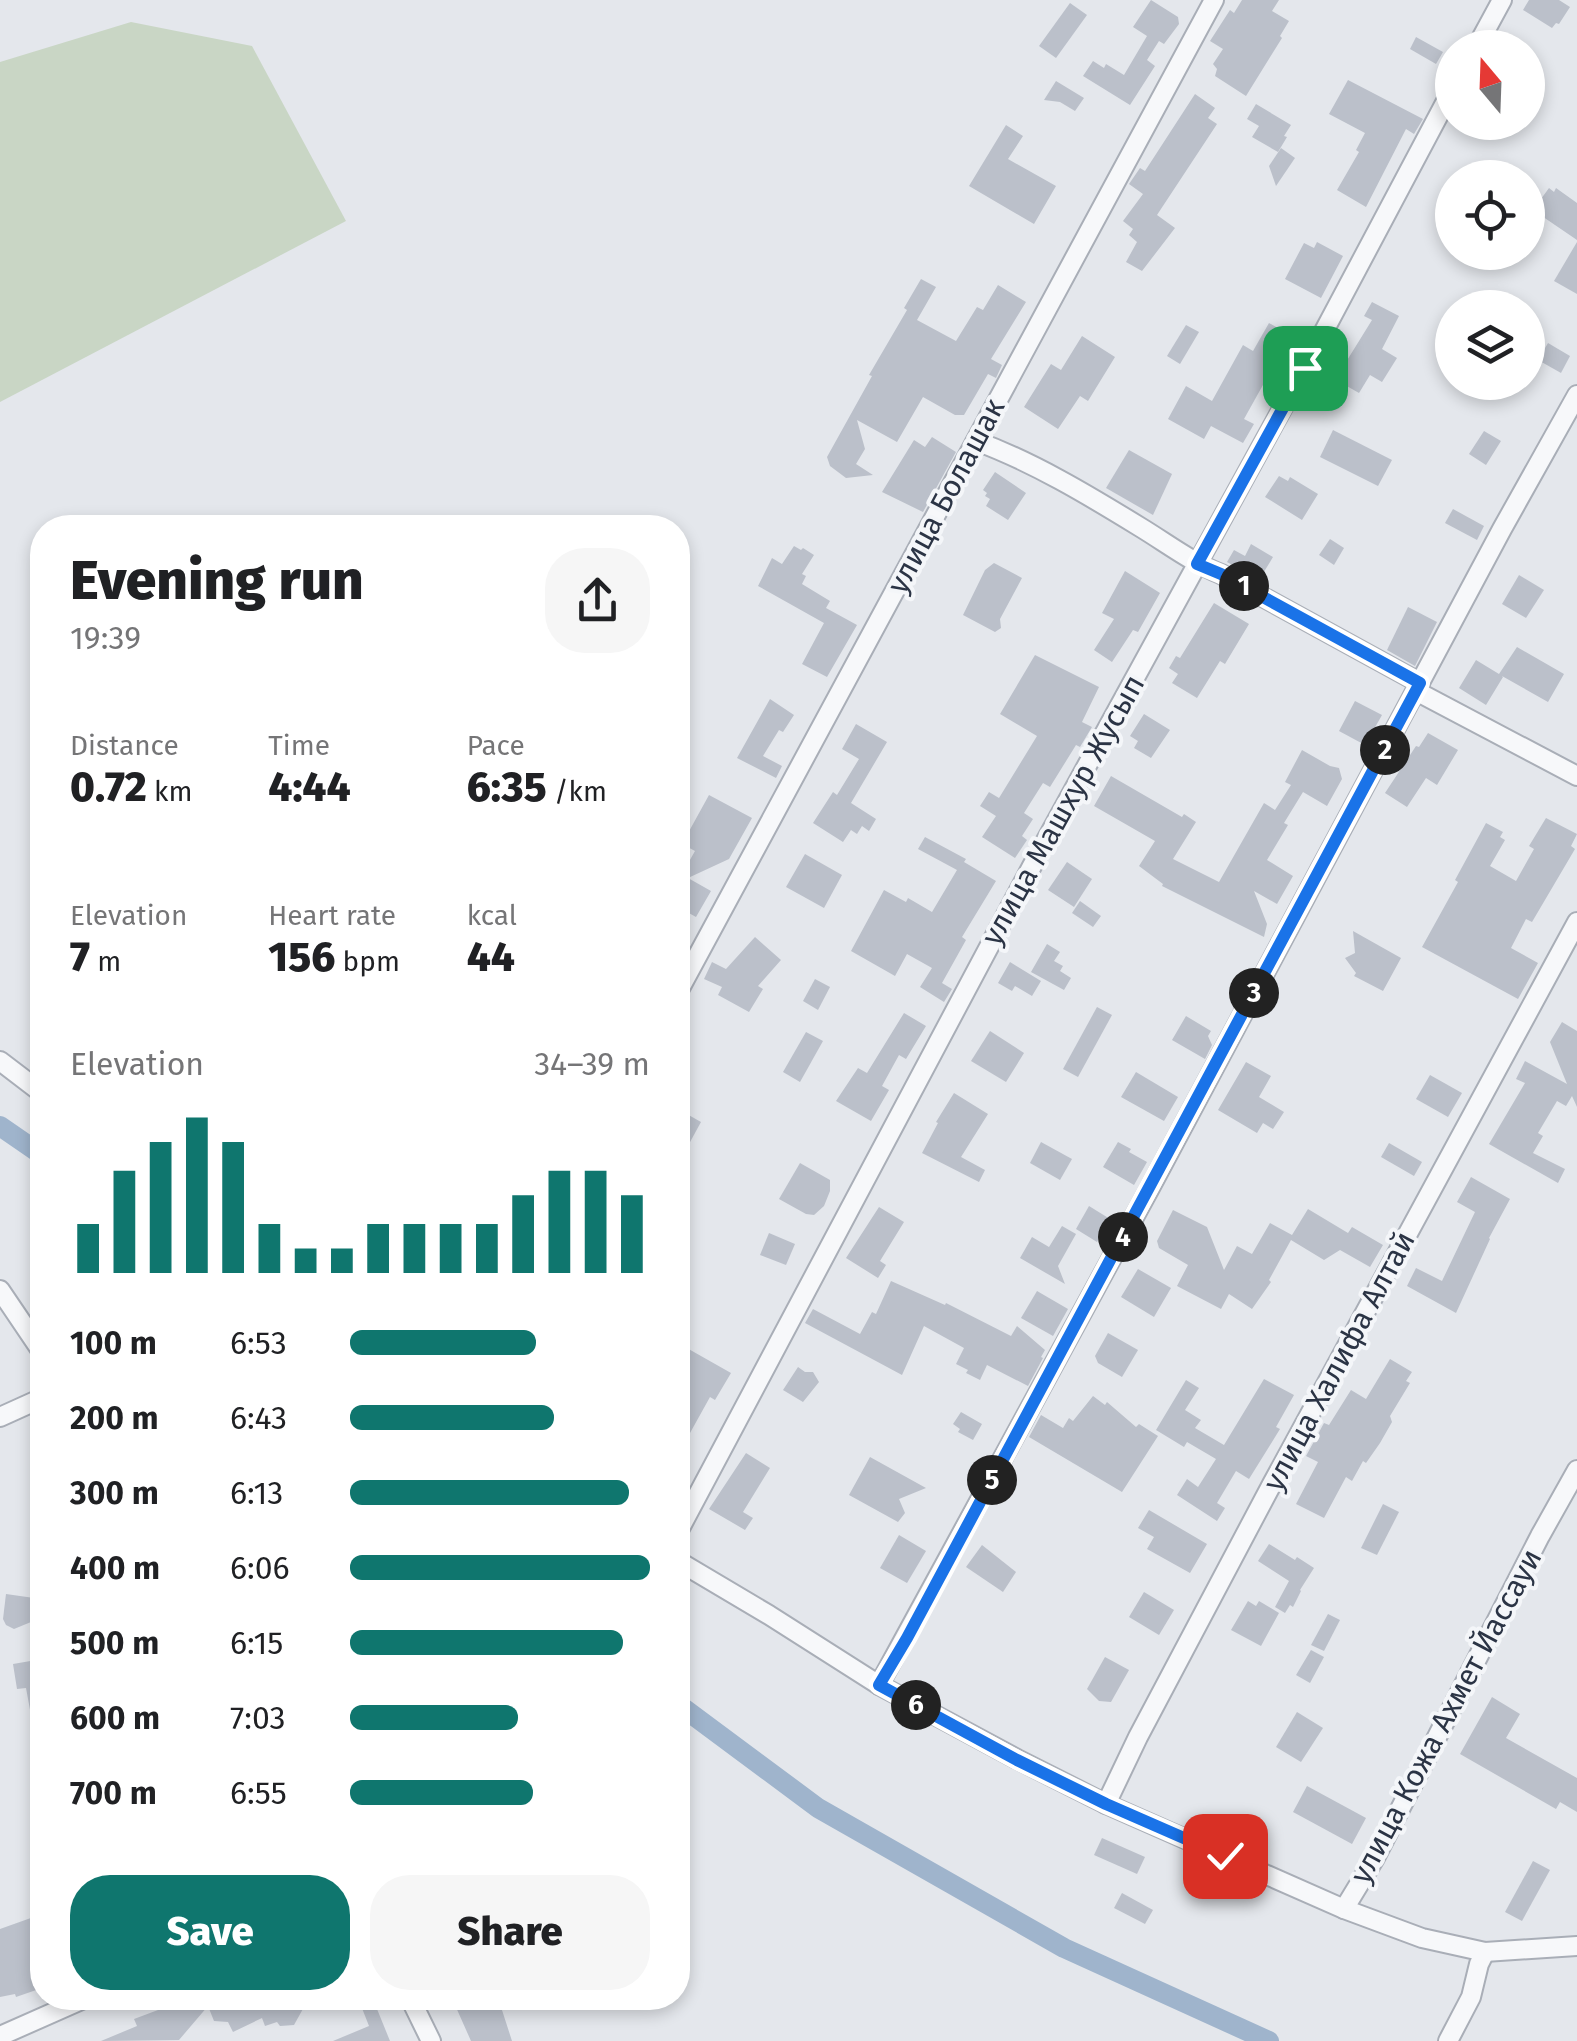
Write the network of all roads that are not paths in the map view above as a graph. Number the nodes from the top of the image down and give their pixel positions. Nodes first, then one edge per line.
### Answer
1 (1214, 0) edge
2 (1502, 0) edge
3 (1486, 30) edge
4 (1435, 122) edge
5 (1577, 395) edge
6 (976, 440) junction
7 (1197, 564) junction
8 (1418, 687) junction
9 (1577, 776) edge
10 (1577, 922) edge
11 (690, 970) edge
12 (0, 1061) edge
13 (30, 1084) edge
14 (0, 1290) edge
15 (30, 1334) edge
16 (30, 1404) edge
17 (0, 1418) edge
18 (1577, 1470) edge
19 (690, 1509) edge
20 (690, 1568) edge
21 (879, 1685) junction
22 (1106, 1804) junction
23 (1344, 1909) junction
24 (1577, 1946) edge
25 (1485, 1952) junction
26 (59, 2010) edge
27 (416, 2010) edge
28 (0, 2036) edge
29 (431, 2041) edge
30 (1448, 2041) edge

1 - 6 street, улица Болашак
2 - 3 street
4 - 7 street, улица Машхур Жусып
5 - 8 street
6 - 7 street
6 - 11 street, улица Болашак
7 - 8 street
7 - 19 street, улица Машхур Жусып
8 - 9 street
8 - 21 street
10 - 22 street, улица Халифа Алтай
12 - 13 street
14 - 15 street
16 - 17 street
18 - 23 street, улица Кожа Ахмет Йассауи
20 - 21 street
21 - 22 street
22 - 23 street
23 - 25 street
24 - 25 street
25 - 30 street
26 - 28 street
27 - 29 street

